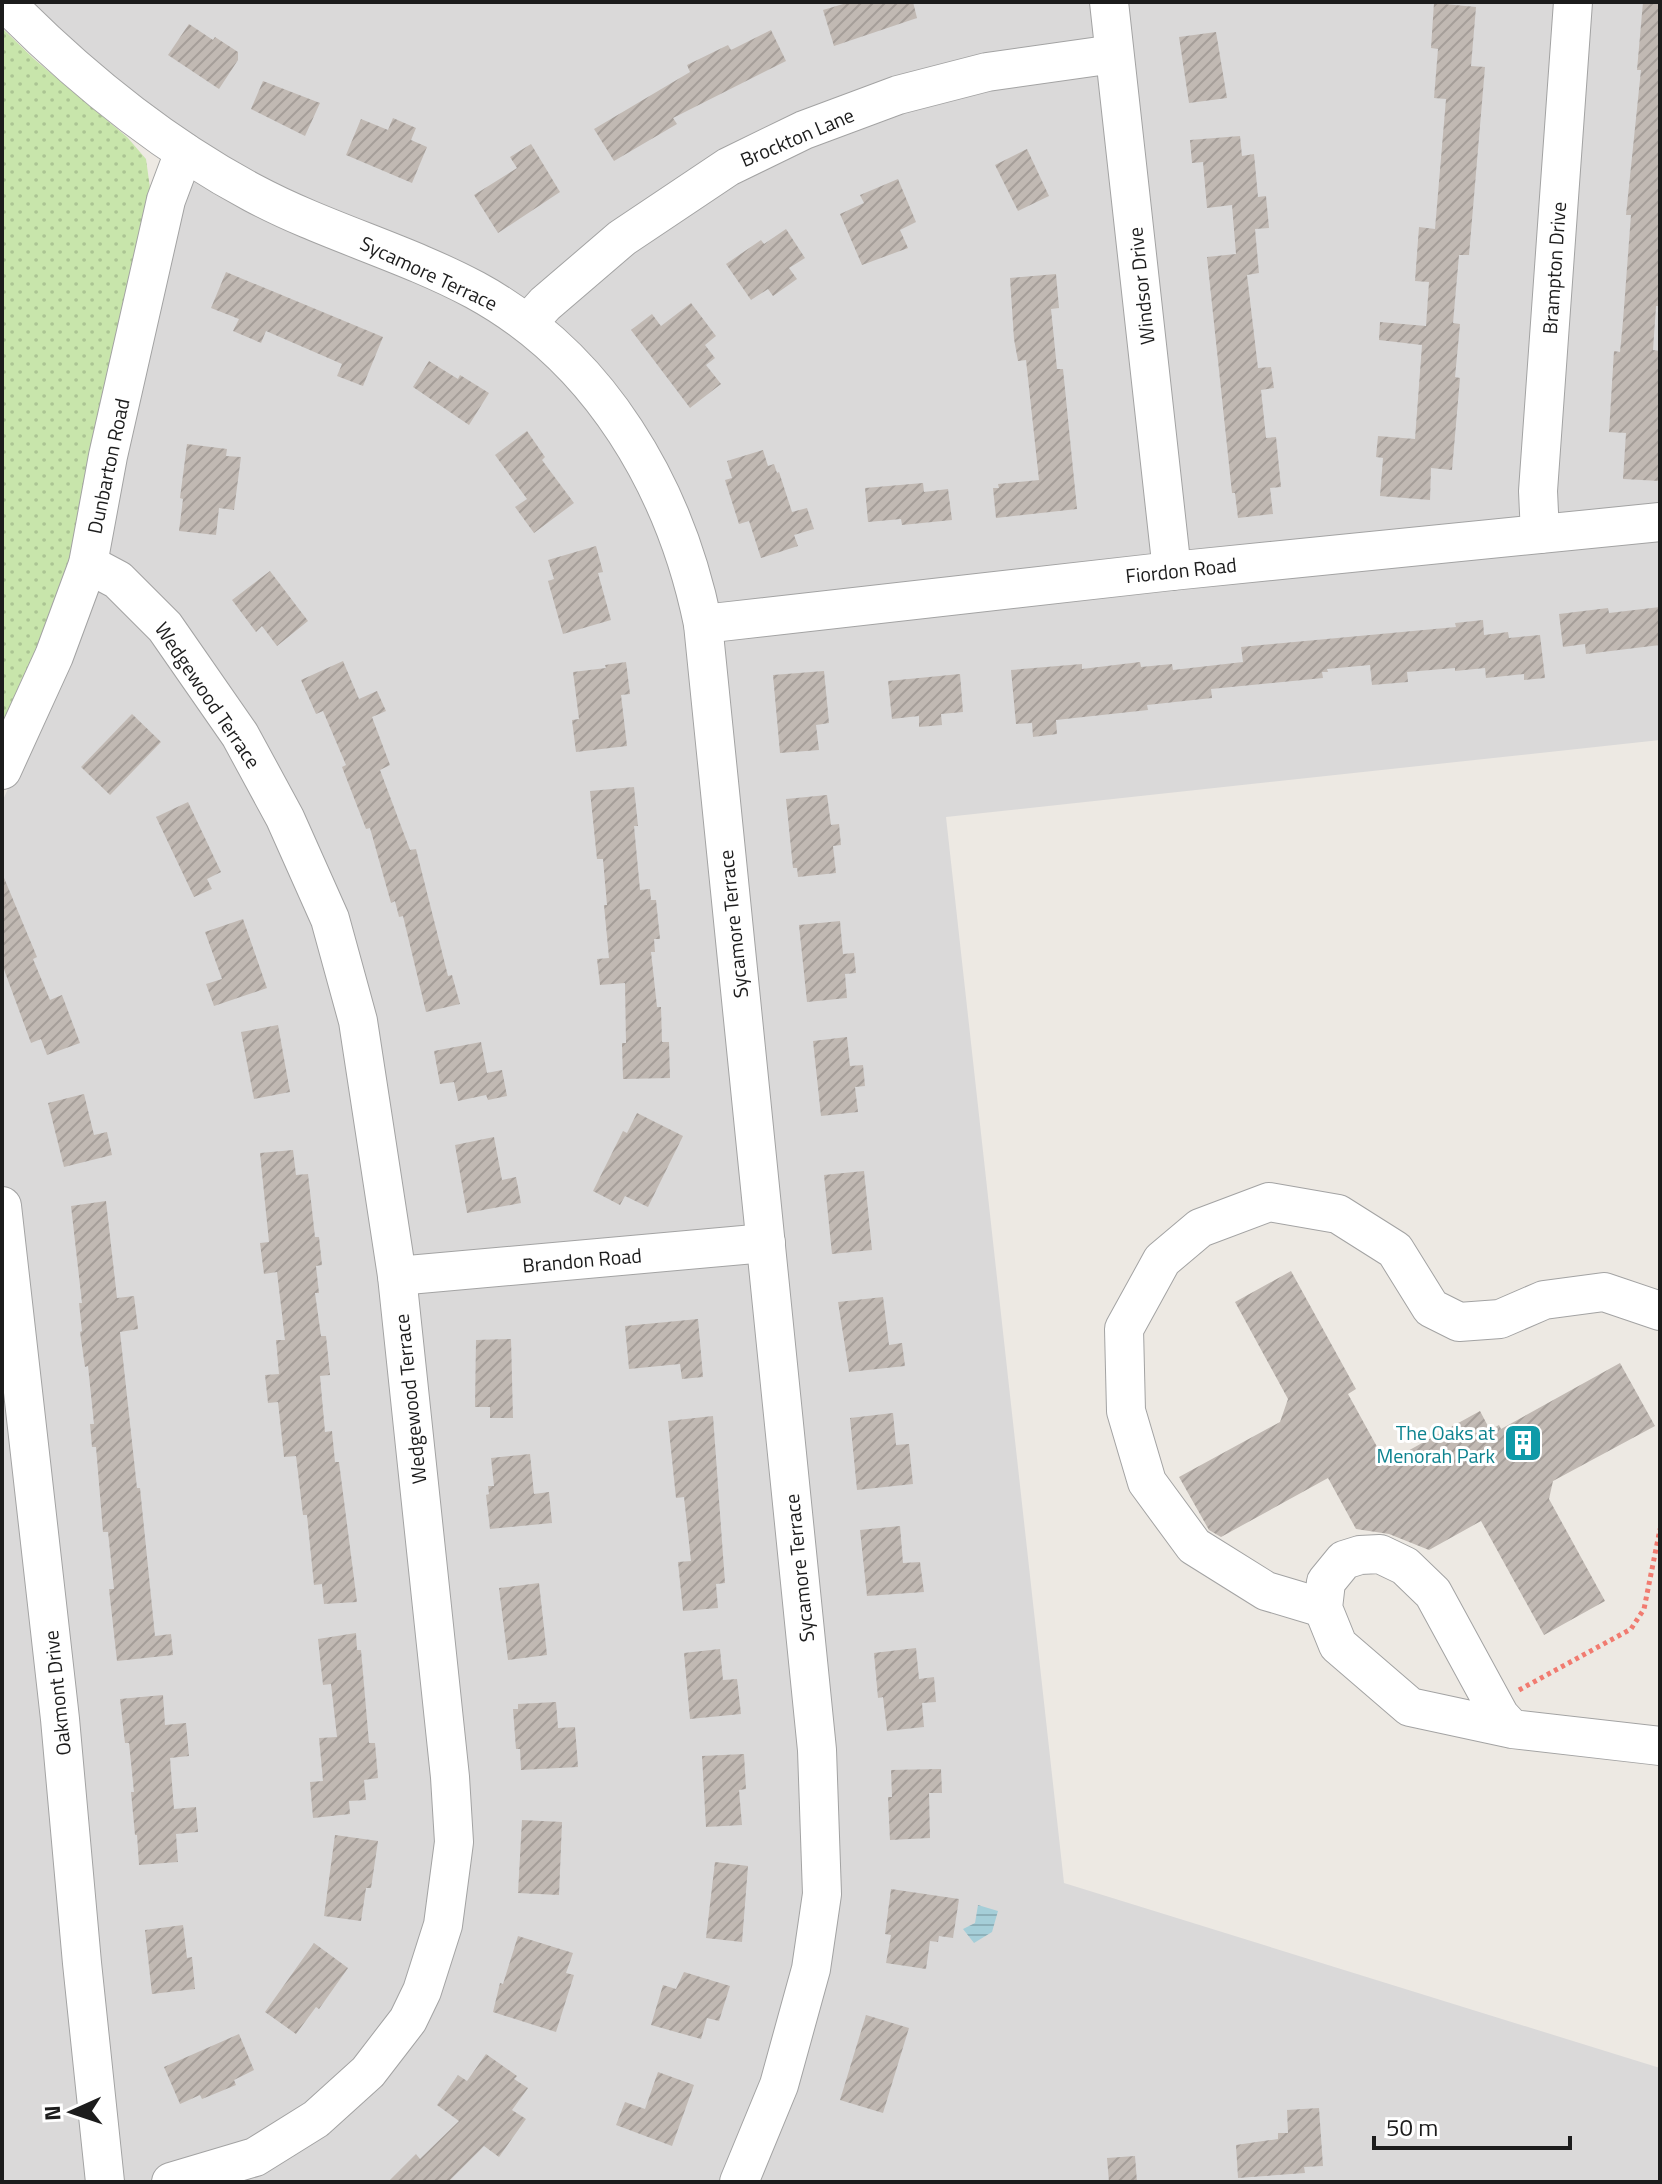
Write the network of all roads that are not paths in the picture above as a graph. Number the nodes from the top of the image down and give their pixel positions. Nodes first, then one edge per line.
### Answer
1 (5, 2) edge
2 (1109, 2) edge
3 (1573, 2) edge
4 (1114, 54) junction
5 (184, 152) junction
6 (528, 323) junction
7 (1660, 522) edge
8 (1540, 534) junction
9 (88, 564) junction
10 (1172, 571) junction
11 (703, 624) junction
12 (2, 770) edge
13 (2, 1206) edge
14 (766, 1243) junction
15 (397, 1276) junction
16 (1660, 1311) edge
17 (1323, 1608) junction
18 (1506, 1722) junction
19 (1660, 1746) edge
20 (105, 2182) edge
21 (171, 2182) edge
22 (739, 2182) edge

1 - 5 street, Sycamore Terrace
2 - 4 street, Windsor Drive
3 - 8 street, Brampton Drive
4 - 6 street, Brockton Lane
4 - 10 street, Windsor Drive
5 - 6 street, Sycamore Terrace
5 - 9 street, Dunbarton Road
6 - 11 street, Sycamore Terrace
7 - 8 street, Fiordon Road
8 - 10 street, Fiordon Road
9 - 12 street, Dunbarton Road
9 - 15 street, Wedgewood Terrace
10 - 11 street, Fiordon Road
11 - 14 street, Sycamore Terrace
13 - 20 street, Oakmont Drive
14 - 15 street, Brandon Road
14 - 22 street, Sycamore Terrace
15 - 21 street, Wedgewood Terrace
16 - 17 street
17 - 18 street
17 - 18 street
18 - 19 street

